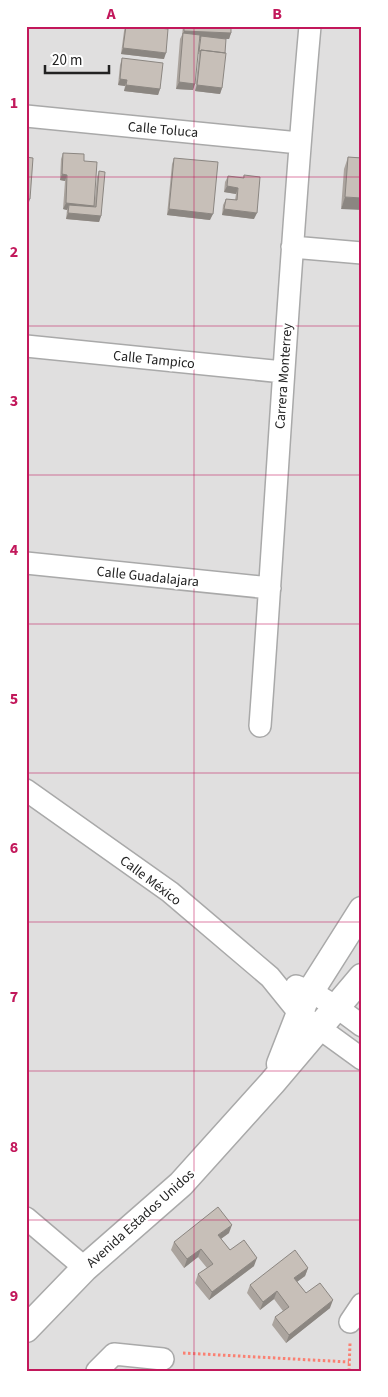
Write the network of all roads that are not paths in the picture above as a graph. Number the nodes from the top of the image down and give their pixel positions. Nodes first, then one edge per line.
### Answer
1 (310, 26) edge
2 (26, 116) edge
3 (299, 142) junction
4 (292, 247) junction
5 (362, 253) edge
6 (26, 346) edge
7 (282, 372) junction
8 (26, 563) edge
9 (270, 588) junction
10 (260, 726) dead end
11 (26, 790) edge
12 (362, 910) edge
13 (362, 977) edge
14 (337, 1007) junction
15 (310, 1011) junction
16 (362, 1026) edge
17 (362, 1059) edge
18 (26, 1218) edge
19 (85, 1268) junction
20 (362, 1304) edge
21 (350, 1322) road end
22 (26, 1329) edge
23 (163, 1359) road end
24 (97, 1371) edge

1 - 3 street, Carrera Monterrey
2 - 3 street, Calle Toluca
3 - 4 street, Carrera Monterrey
4 - 5 street
4 - 7 street, Carrera Monterrey
6 - 7 street, Calle Tampico
7 - 9 street, Carrera Monterrey
8 - 9 street, Calle Guadalajara
9 - 10 street, Carrera Monterrey
11 - 15 street, Calle México
12 - 15 street, Avenida Estados Unidos
13 - 14 street, Avenida Estados Unidos
14 - 15 street, Avenida Estados Unidos
14 - 16 street
15 - 17 street
15 - 19 street, Avenida Estados Unidos
18 - 19 street
19 - 22 street, Avenida Estados Unidos
20 - 21 street
23 - 24 street

